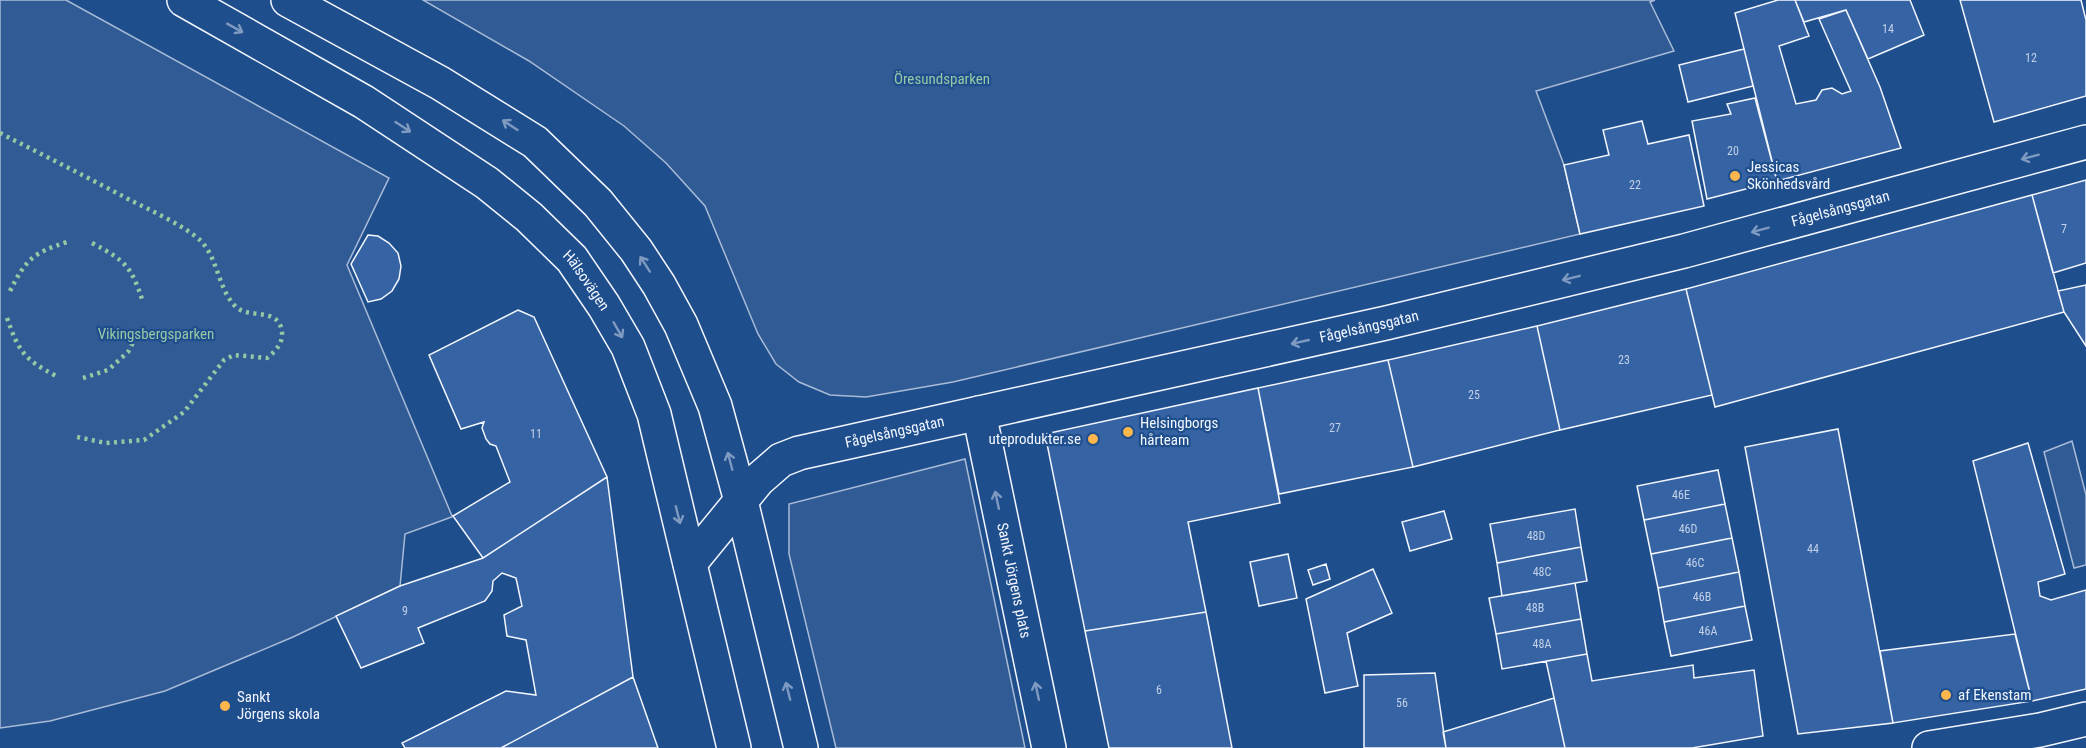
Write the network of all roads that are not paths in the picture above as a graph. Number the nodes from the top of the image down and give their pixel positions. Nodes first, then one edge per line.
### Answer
1 (184, 0) edge
2 (288, 0) edge
3 (2086, 142) edge
4 (979, 413) junction
5 (741, 501) junction
6 (690, 563) junction
7 (2086, 719) edge
8 (734, 748) edge
9 (801, 748) edge
10 (1049, 748) edge
11 (1929, 748) edge

1 -> 6 street, Hälsovägen
5 -> 2 street
3 -> 4 street, Fågelsångsgatan
4 - 5 street, Fågelsångsgatan
10 -> 4 street, Sankt Jörgens plats
5 - 6 street, Fågelsångsgatan
9 -> 5 street
6 - 8 street, Hälsovägen
7 - 11 street

